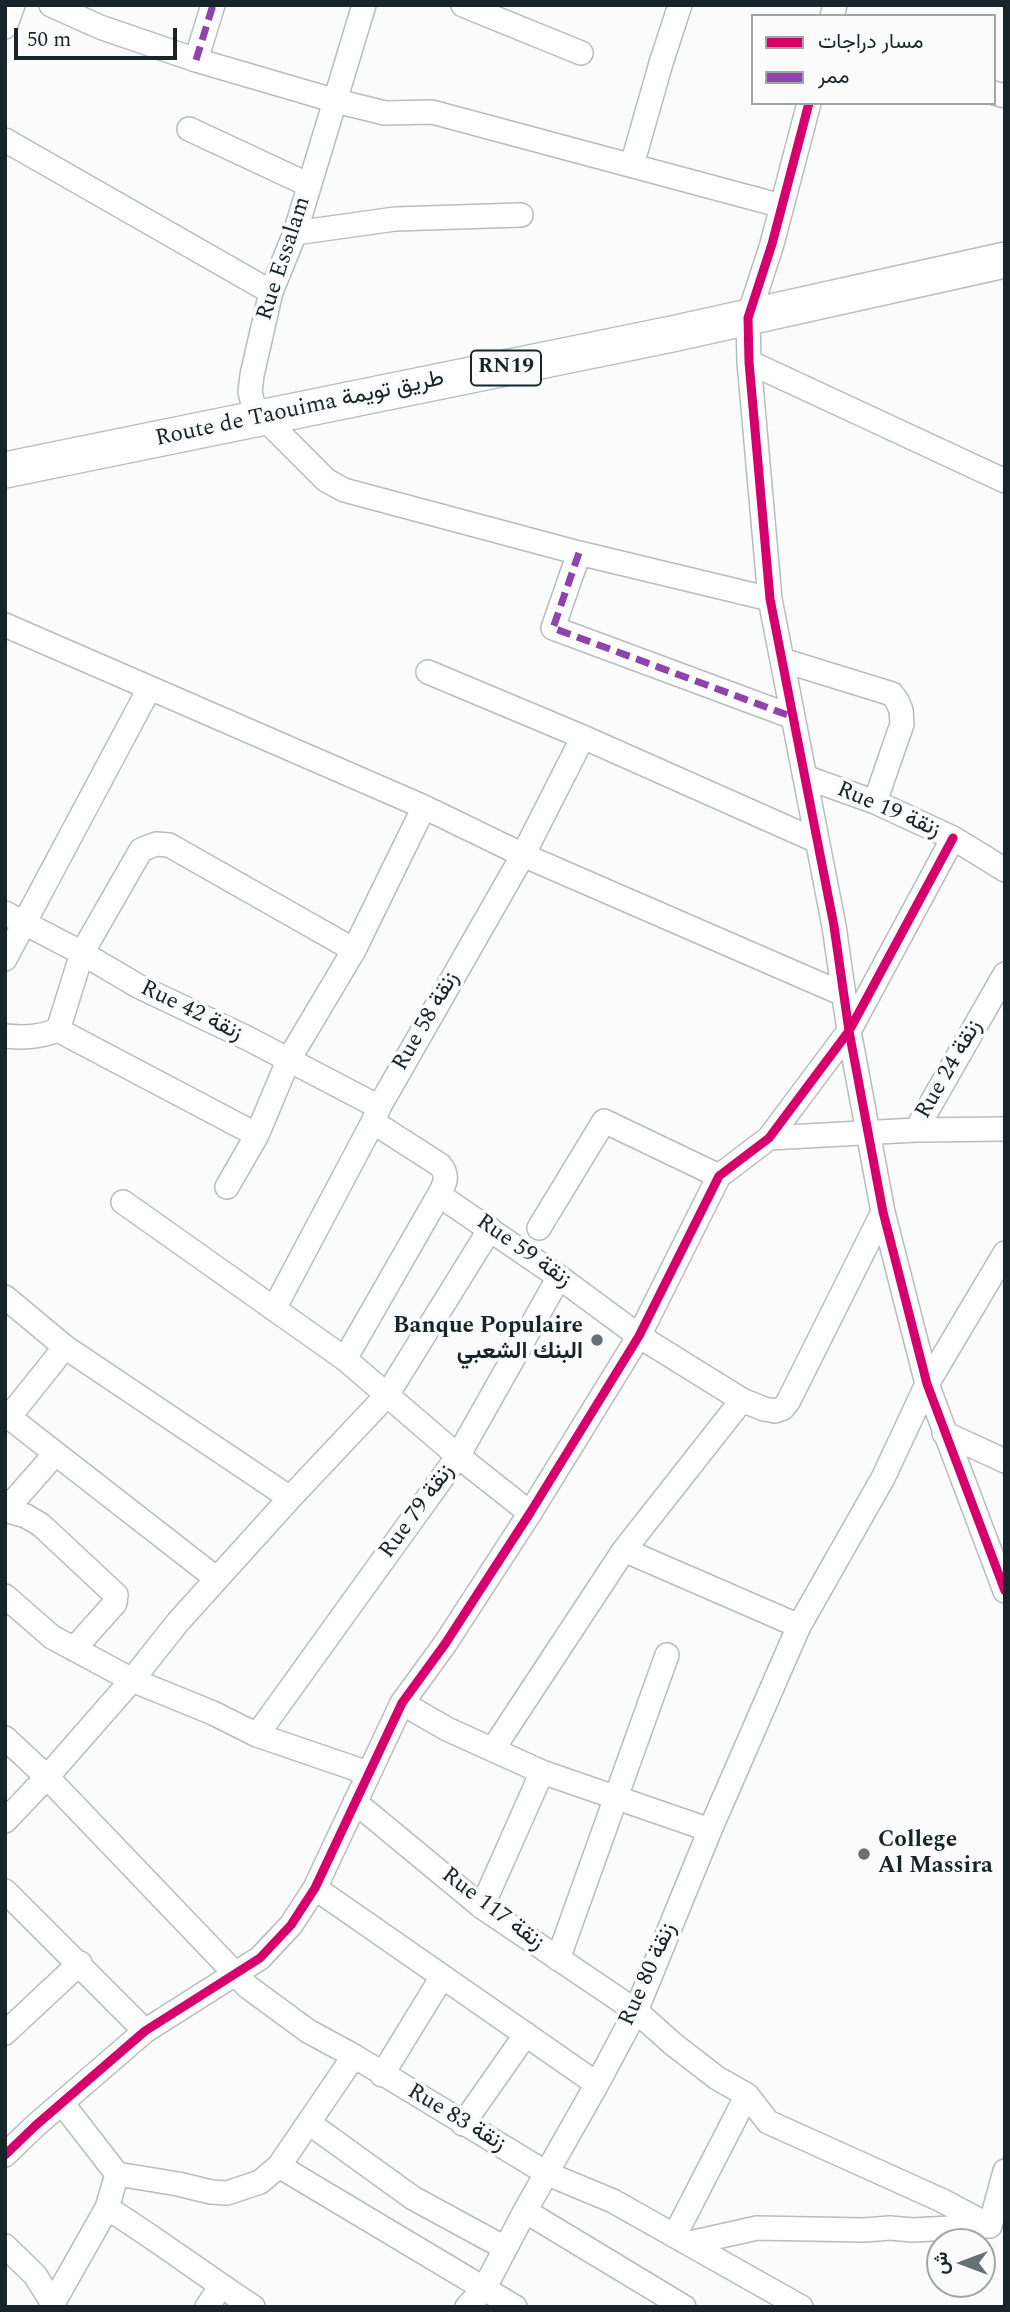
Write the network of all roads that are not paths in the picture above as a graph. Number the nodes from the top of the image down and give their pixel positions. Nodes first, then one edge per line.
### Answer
1 (13, 5) edge
2 (51, 5) edge
3 (213, 5) edge
4 (364, 5) edge
5 (463, 5) edge
6 (680, 5) edge
7 (5, 27) edge
8 (581, 54) dead end
9 (196, 60) junction
10 (336, 102) junction
11 (808, 105) edge
12 (189, 129) dead end
13 (5, 140) edge
14 (632, 165) junction
15 (309, 185) junction
16 (782, 206) junction
17 (521, 215) dead end
18 (295, 233) junction
19 (1005, 260) edge
20 (271, 292) junction
21 (748, 318) junction
22 (749, 362) junction
23 (261, 417) junction
24 (5, 470) edge
25 (1005, 481) edge
26 (579, 553) junction
27 (770, 599) junction
28 (5, 625) edge
29 (782, 660) junction
30 (428, 672) dead end
31 (149, 689) junction
32 (793, 717) junction
33 (583, 737) junction
34 (805, 777) junction
35 (875, 802) junction
36 (424, 807) junction
37 (953, 838) junction
38 (817, 841) junction
39 (523, 855) junction
40 (1004, 869) edge
41 (15, 918) edge
42 (354, 950) junction
43 (82, 953) junction
44 (5, 959) edge
45 (1005, 974) edge
46 (843, 994) junction
47 (58, 1030) junction
48 (849, 1031) junction
49 (5, 1036) edge
50 (288, 1061) junction
51 (376, 1115) junction
52 (1005, 1129) edge
53 (916, 1130) junction
54 (869, 1132) junction
55 (257, 1135) junction
56 (769, 1138) junction
57 (719, 1176) junction
58 (227, 1187) dead end
59 (439, 1195) junction
60 (122, 1202) dead end
61 (883, 1212) junction
62 (539, 1228) dead end
63 (490, 1229) junction
64 (1005, 1252) edge
65 (559, 1277) junction
66 (998, 1280) edge
67 (5, 1297) edge
68 (274, 1308) junction
69 (639, 1336) junction
70 (65, 1347) junction
71 (345, 1359) junction
72 (927, 1384) junction
73 (387, 1395) junction
74 (742, 1400) junction
75 (7, 1415) edge
76 (944, 1433) junction
77 (55, 1454) junction
78 (458, 1456) junction
79 (1005, 1461) edge
80 (290, 1498) junction
81 (5, 1510) edge
82 (530, 1513) junction
83 (624, 1550) junction
84 (217, 1578) junction
85 (1004, 1587) edge
86 (5, 1596) edge
87 (799, 1626) junction
88 (74, 1649) junction
89 (667, 1655) dead end
90 (132, 1680) junction
91 (402, 1703) junction
92 (257, 1735) junction
93 (5, 1738) edge
94 (493, 1749) junction
95 (542, 1772) junction
96 (368, 1773) junction
97 (47, 1777) junction
98 (617, 1797) junction
99 (355, 1802) junction
100 (5, 1821) edge
101 (710, 1830) junction
102 (315, 1888) junction
103 (5, 1891) edge
104 (482, 1907) junction
105 (558, 1959) junction
106 (80, 1963) junction
107 (234, 1974) junction
108 (442, 1977) junction
109 (636, 2011) junction
110 (145, 2031) junction
111 (5, 2033) edge
112 (526, 2034) junction
113 (354, 2056) junction
114 (382, 2075) junction
115 (597, 2084) junction
116 (747, 2095) junction
117 (62, 2103) junction
118 (309, 2123) junction
119 (463, 2124) junction
120 (5, 2155) edge
121 (279, 2166) junction
122 (1005, 2171) edge
123 (117, 2174) junction
124 (548, 2174) junction
125 (107, 2208) junction
126 (525, 2211) junction
127 (997, 2225) edge
128 (683, 2239) junction
129 (5, 2246) edge
130 (505, 2248) junction
131 (221, 2286) junction
132 (484, 2289) junction
133 (51, 2304) edge
134 (207, 2307) edge
135 (253, 2307) edge
136 (467, 2307) edge
137 (515, 2307) edge
138 (684, 2307) edge
139 (802, 2307) edge

1 - 7 street
2 - 9 street
3 - 9 street
4 - 10 street, Rue Essalam
5 - 8 street
6 - 14 street
9 - 10 street
10 - 14 street
10 - 15 street, Rue Essalam
11 - 16 street
12 - 15 street
13 - 20 street
14 - 16 street
15 - 18 street, Rue Essalam
16 - 21 street
17 - 18 street
18 - 20 street, Rue Essalam
19 - 21 main road, Route de Taouima طريق تويمة / RN19
20 - 23 street, Rue Essalam
21 - 22 street
21 - 23 main road, Route de Taouima طريق تويمة / RN19
22 - 25 street
22 - 27 street
23 - 24 main road, Route de Taouima طريق تويمة / RN19
23 - 26 street
26 - 27 street
26 - 32 street
27 - 29 street
28 - 31 street
29 - 32 street
29 - 35 street
30 - 33 street
31 - 36 street
31 - 41 street
32 - 34 street
33 - 38 street
33 - 39 street, Rue 58 زنقة
34 - 35 street, Rue 19 زنقة
34 - 38 street
35 - 37 street, Rue 19 زنقة
36 - 39 street
36 - 42 street
37 - 40 street, Rue 19 زنقة
37 - 48 street
38 - 46 street
39 - 46 street
39 - 51 street, Rue 58 زنقة
41 - 43 street, Rue 42 زنقة
41 - 44 street
42 - 43 street
42 - 50 street
43 - 47 street
43 - 50 street, Rue 42 زنقة
45 - 53 street, Rue 24 زنقة
46 - 48 street
47 - 49 street
47 - 55 street
48 - 54 street
48 - 56 street
50 - 51 street, Rue 42 زنقة
50 - 55 street
51 - 59 street, Rue 42 زنقة
51 - 68 street, Rue 58 زنقة
52 - 53 street
53 - 54 street
54 - 56 street
54 - 61 street
55 - 58 street
56 - 57 street
57 - 62 street
57 - 69 street
59 - 63 street, Rue 59 زنقة
59 - 71 street
60 - 68 street
61 - 72 street
61 - 74 street, Rue 59 زنقة
63 - 65 street, Rue 59 زنقة
63 - 73 street
64 - 66 street, Rue 80 زنقة
65 - 69 street, Rue 59 زنقة
65 - 78 street, Rue 79 زنقة
66 - 72 street, Rue 80 زنقة
67 - 70 street
68 - 71 street
69 - 74 street, Rue 59 زنقة
69 - 82 street
70 - 75 street
70 - 80 street
71 - 73 street
72 - 76 street
72 - 87 street, Rue 80 زنقة
73 - 78 street
73 - 80 street
74 - 83 street
75 - 77 street
76 - 79 street
76 - 85 street
77 - 81 street
77 - 84 street
78 - 82 street
78 - 92 street, Rue 79 زنقة
80 - 84 street
81 - 88 street
82 - 91 street
83 - 87 street
83 - 94 street
84 - 90 street
86 - 88 street
87 - 101 street, Rue 80 زنقة
88 - 90 street
89 - 98 street
90 - 92 street
90 - 97 street
91 - 94 street
91 - 96 street
92 - 96 street
93 - 97 street, Rue 83 زنقة
94 - 95 street
95 - 98 street
95 - 104 street
96 - 99 street
97 - 100 street
97 - 107 street, Rue 83 زنقة
98 - 101 street
98 - 105 street
99 - 102 street
99 - 104 street, Rue 117 زنقة
101 - 109 street, Rue 80 زنقة
102 - 107 street
102 - 108 street
103 - 106 street
104 - 105 street, Rue 117 زنقة
105 - 109 street, Rue 117 زنقة
106 - 110 street
106 - 111 street
107 - 110 street
107 - 113 street, Rue 83 زنقة
108 - 112 street
108 - 114 street
109 - 115 street, Rue 80 زنقة
109 - 116 street, Rue 117 زنقة
110 - 117 street
112 - 115 street
112 - 119 street
113 - 114 street, Rue 83 زنقة
113 - 118 street
114 - 119 street, Rue 83 زنقة
115 - 124 street, Rue 80 زنقة
116 - 127 street
116 - 128 street
117 - 120 street
117 - 123 street
118 - 121 street
118 - 130 street
119 - 124 street, Rue 83 زنقة
121 - 123 street
121 - 132 street
122 - 127 street
123 - 125 street
124 - 126 street, Rue 80 زنقة
124 - 128 street, Rue 83 زنقة
125 - 131 street
125 - 133 street
126 - 130 street, Rue 80 زنقة
126 - 138 street
127 - 128 street
128 - 139 street, Rue 83 زنقة
129 - 133 street
130 - 132 street, Rue 80 زنقة
131 - 134 street
131 - 135 street
132 - 136 street, Rue 80 زنقة
132 - 137 street

